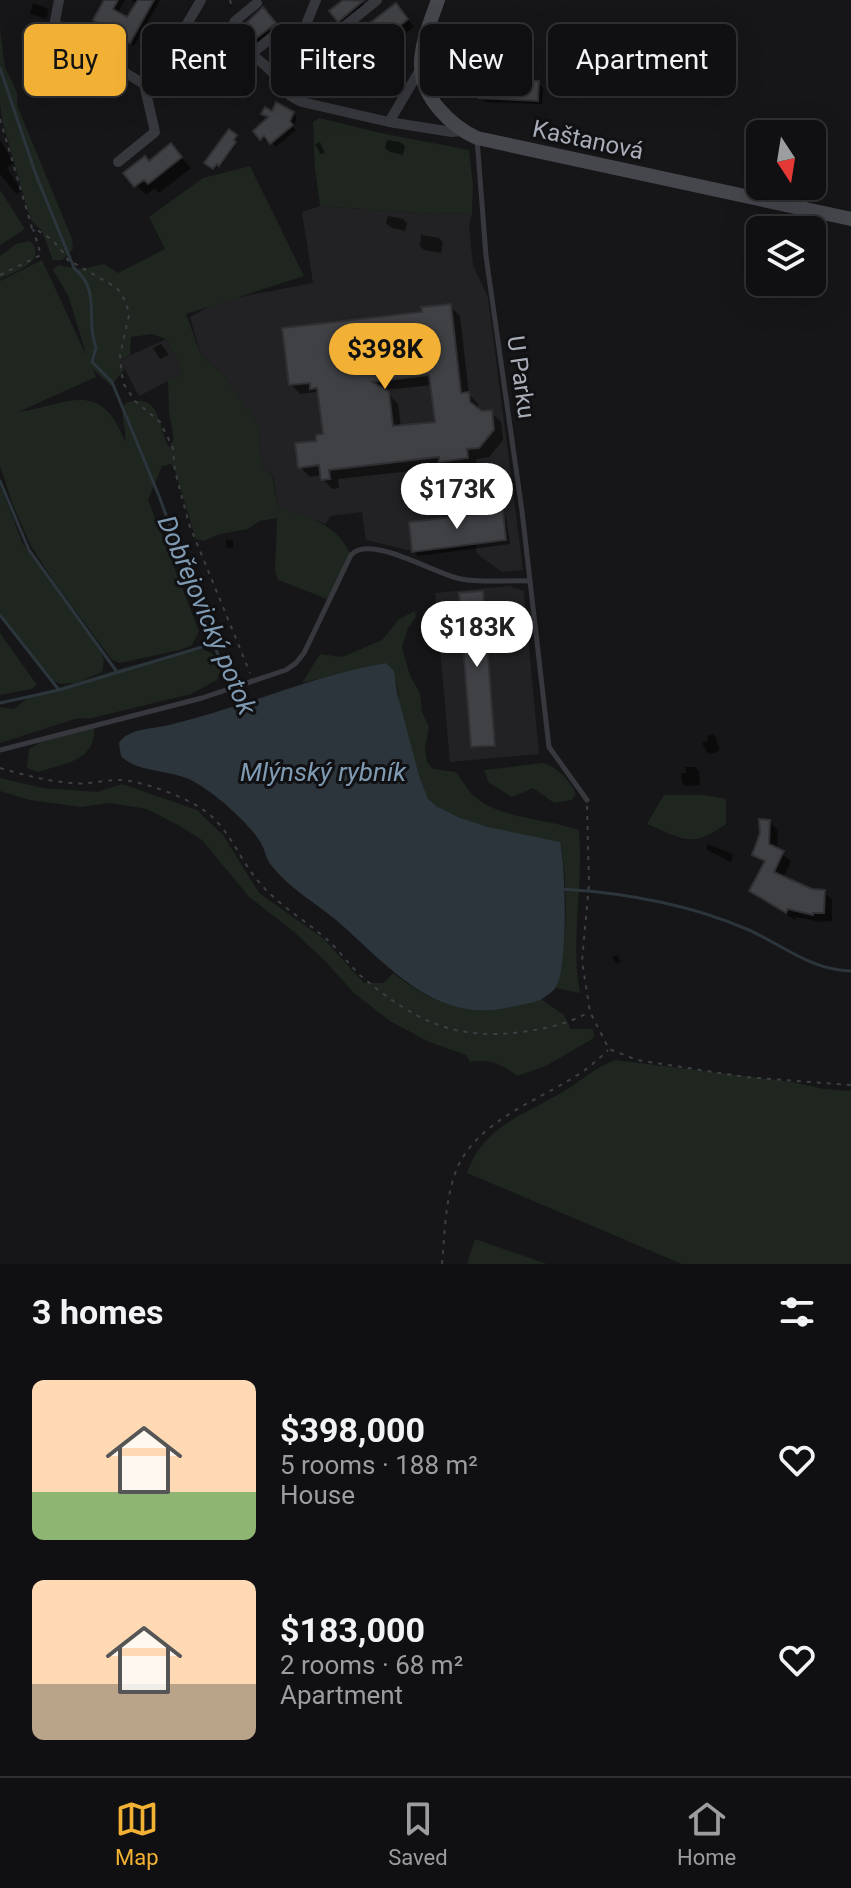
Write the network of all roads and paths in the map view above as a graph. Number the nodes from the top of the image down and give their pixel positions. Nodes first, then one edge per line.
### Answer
1 (59, 0) edge
2 (201, 0) edge
3 (316, 0) edge
4 (377, 0) edge
5 (433, 2) edge
6 (257, 3) dead end
7 (187, 24) edge
8 (233, 24) edge
9 (306, 24) edge
10 (347, 24) edge
11 (428, 24) edge
12 (271, 38) edge
13 (255, 51) edge
14 (255, 58) edge
15 (420, 70) edge
16 (271, 72) edge
17 (142, 83) edge
18 (147, 96) edge
19 (289, 96) edge
20 (430, 96) edge
21 (0, 119) edge
22 (389, 122) junction
23 (461, 131) junction
24 (477, 138) junction
25 (118, 162) dead end
26 (851, 219) edge
27 (32, 228) junction
28 (0, 275) edge
29 (529, 581) junction
30 (253, 680) junction
31 (0, 750) edge
32 (0, 768) edge
33 (587, 800) joint
34 (590, 1012) junction
35 (609, 1049) junction
36 (851, 1085) edge
37 (442, 1264) edge

1 - 17 street
2 - 7 street
3 - 9 street
4 - 10 street
5 - 11 street
6 - 8 street
12 - 13 street
14 - 16 street
15 - 22 street
18 - 25 street
19 - 22 street
20 - 23 street, Kaštanová
21 - 27 path
22 - 23 street
23 - 24 street, Kaštanová
24 - 26 street, Kaštanová
24 - 29 lane, U Parku
27 - 28 path
27 - 30 path
29 - 30 lane
29 - 33 lane, U Parku
30 - 31 lane
32 - 34 path
33 - 34 path
34 - 35 path
35 - 36 path
35 - 37 path

